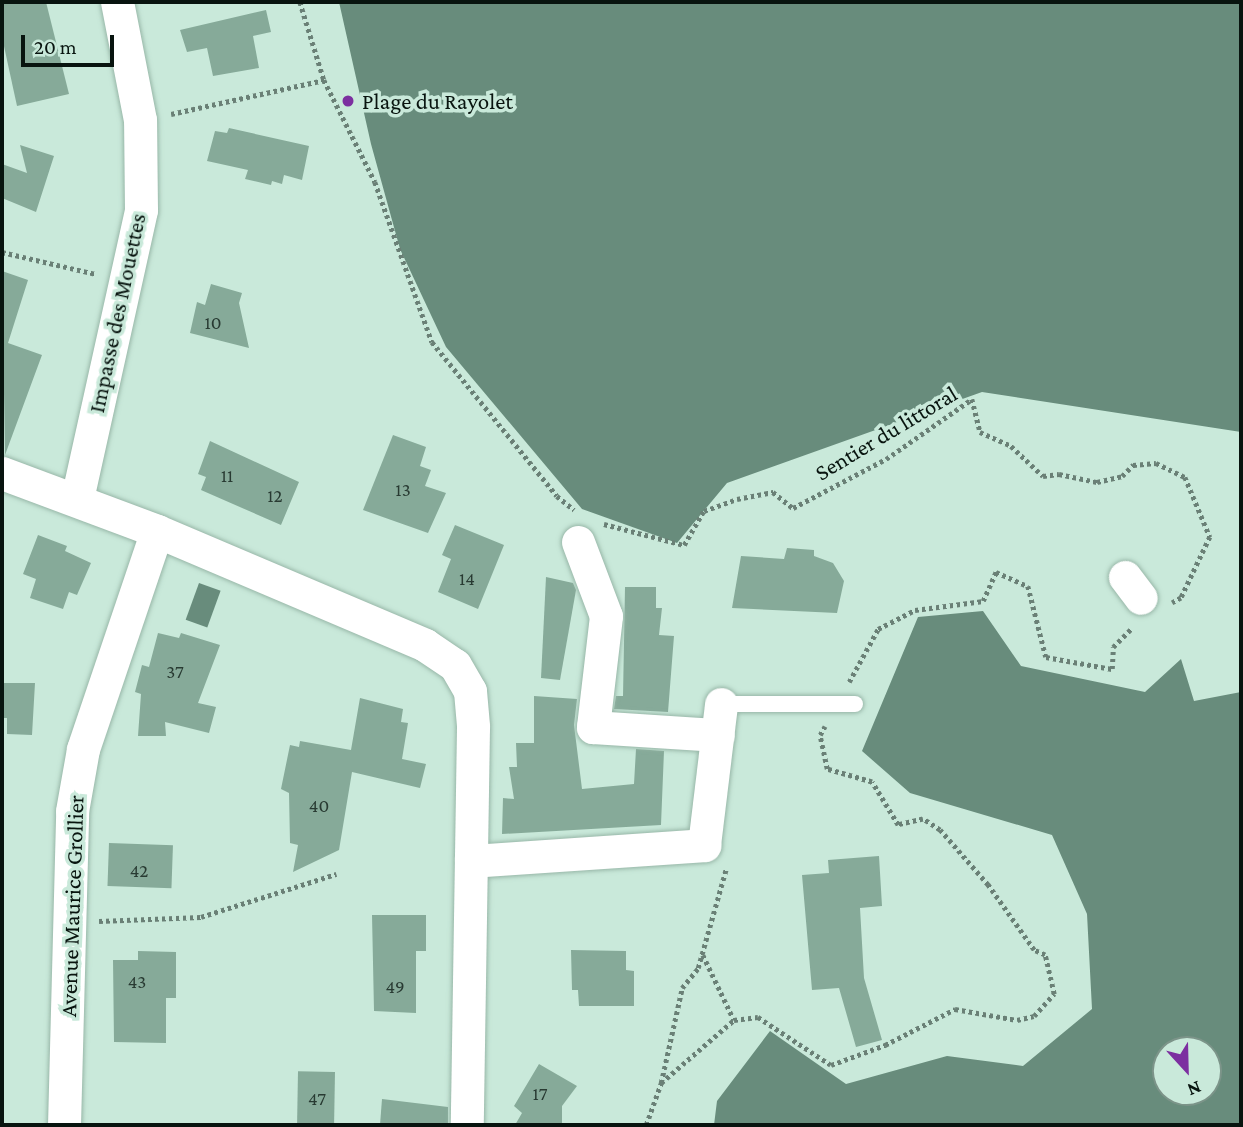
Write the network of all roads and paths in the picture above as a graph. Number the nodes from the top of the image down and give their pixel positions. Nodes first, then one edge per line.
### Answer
1 (117, 2) edge
2 (300, 2) edge
3 (324, 80) junction
4 (140, 120) junction
5 (2, 252) edge
6 (123, 281) junction
7 (2, 473) edge
8 (77, 499) junction
9 (587, 526) junction
10 (157, 531) junction
11 (838, 703) junction
12 (855, 704) dead end
13 (720, 719) junction
14 (729, 856) dead end
15 (471, 861) junction
16 (336, 874) dead end
17 (70, 923) junction
18 (703, 954) junction
19 (734, 1020) junction
20 (661, 1083) junction
21 (64, 1125) edge
22 (467, 1125) edge
23 (646, 1125) edge

1 - 4 street, Impasse des Mouettes
2 - 3 path, Sentier du littoral
3 - 4 path
3 - 9 path, Sentier du littoral
4 - 6 street, Impasse des Mouettes
5 - 6 path
6 - 8 street, Impasse des Mouettes
7 - 8 street
8 - 10 street
9 - 11 path, Sentier du littoral
9 - 13 street
10 - 15 street
10 - 17 street, Avenue Maurice Grollier
11 - 12 lane
11 - 13 lane
11 - 19 path, Sentier du littoral
13 - 15 street
14 - 18 path
15 - 22 street
16 - 17 path
17 - 21 street, Avenue Maurice Grollier
18 - 19 path
18 - 20 path
19 - 20 path
20 - 23 path

